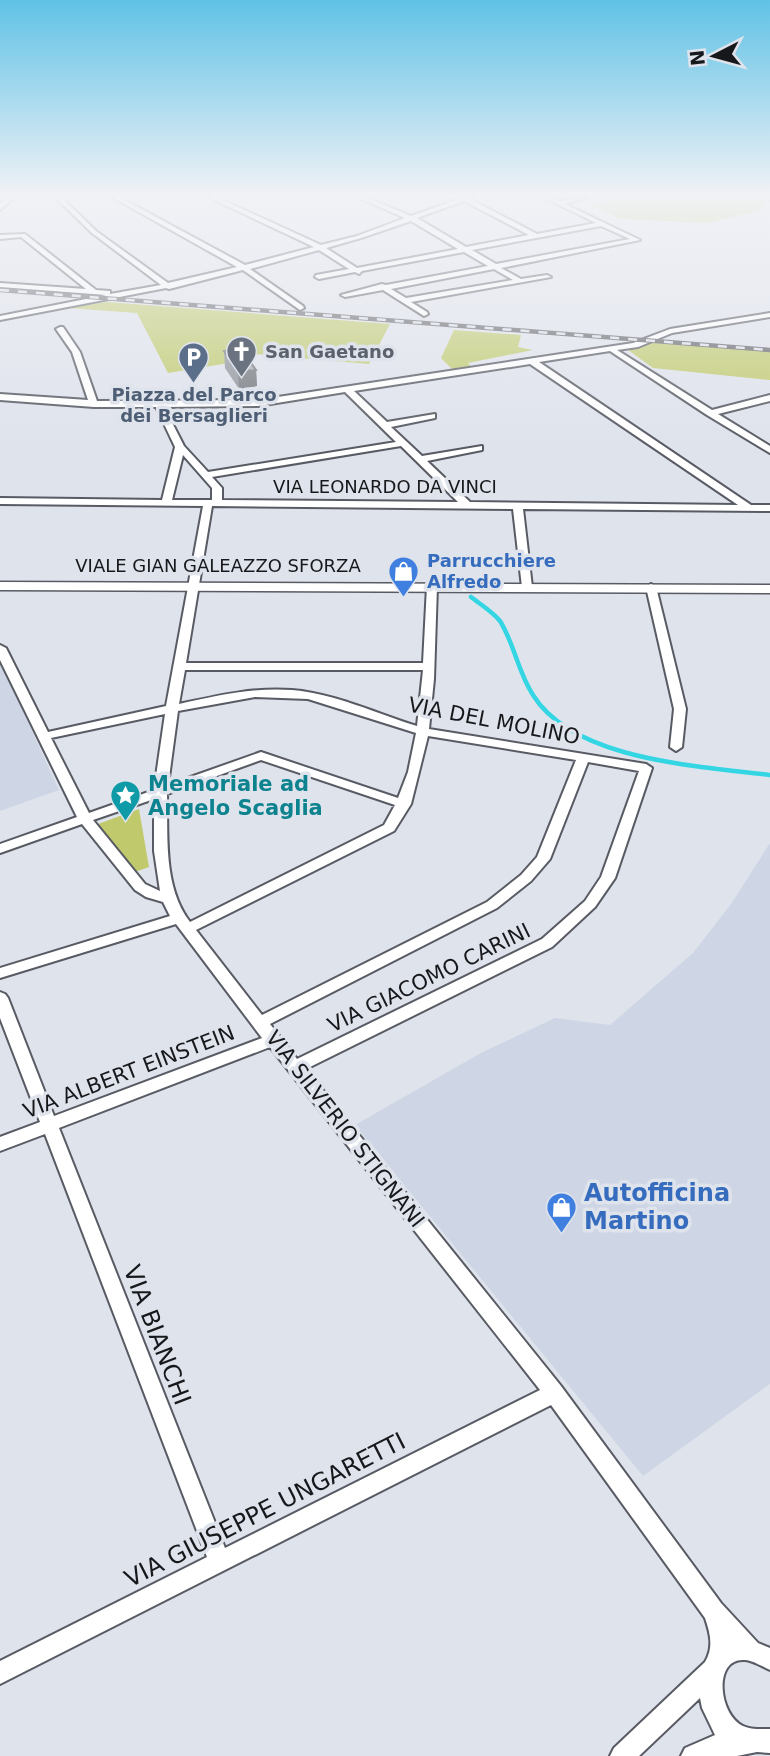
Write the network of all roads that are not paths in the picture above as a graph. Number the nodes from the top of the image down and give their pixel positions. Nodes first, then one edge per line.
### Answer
1 (78, 279) edge
2 (159, 279) edge
3 (215, 279) edge
4 (259, 279) edge
5 (433, 279) edge
6 (516, 279) edge
7 (533, 279) edge
8 (519, 281) junction
9 (375, 282) dead end
10 (1, 284) edge
11 (169, 286) junction
12 (385, 288) junction
13 (94, 292) junction
14 (126, 295) junction
15 (345, 295) dead end
16 (404, 300) junction
17 (300, 308) dead end
18 (425, 314) dead end
19 (770, 315) edge
20 (0, 318) edge
21 (60, 329) dead end
22 (611, 347) junction
23 (530, 360) junction
24 (347, 389) junction
25 (1, 398) edge
26 (770, 398) edge
27 (94, 404) junction
28 (159, 405) junction
29 (710, 413) junction
30 (432, 416) dead end
31 (386, 425) junction
32 (404, 443) junction
33 (180, 447) junction
34 (479, 448) dead end
35 (770, 450) edge
36 (422, 460) junction
37 (206, 475) junction
38 (0, 501) edge
39 (166, 503) junction
40 (213, 503) junction
41 (467, 505) junction
42 (518, 505) junction
43 (750, 508) junction
44 (770, 508) edge
45 (193, 585) junction
46 (1, 586) edge
47 (432, 586) junction
48 (527, 587) junction
49 (650, 587) junction
50 (770, 589) edge
51 (0, 648) edge
52 (427, 666) junction
53 (179, 667) junction
54 (172, 709) junction
55 (424, 732) junction
56 (44, 736) junction
57 (676, 747) dead end
58 (583, 758) junction
59 (646, 768) joint
60 (160, 792) junction
61 (404, 804) junction
62 (85, 819) junction
63 (0, 849) edge
64 (168, 898) junction
65 (184, 923) junction
66 (0, 972) edge
67 (0, 998) edge
68 (261, 1023) junction
69 (273, 1040) junction
70 (296, 1067) junction
71 (49, 1125) junction
72 (0, 1144) edge
73 (554, 1393) junction
74 (220, 1562) junction
75 (713, 1611) junction
76 (760, 1654) edge
77 (716, 1665) junction
78 (0, 1673) edge
79 (766, 1741) edge
80 (622, 1756) edge
81 (693, 1756) edge

1 - 13 street
2 - 11 street
3 - 11 street
4 - 17 street
5 - 12 street
6 - 8 street
7 - 8 street
8 - 16 street
9 - 12 street
10 - 13 street
11 - 14 street
12 - 15 street
12 - 16 street
13 - 14 street
14 - 20 street
16 - 18 street
19 - 22 street
21 - 27 street
22 - 23 street
22 - 29 street
23 - 24 street
23 - 43 street
24 - 28 street
24 - 31 street
25 - 27 street
26 - 29 street
27 - 28 street
28 - 33 street
29 - 35 street
30 - 31 street
31 - 32 street
32 - 36 street
32 - 37 street
33 - 37 street
33 - 39 street
34 - 36 street
36 - 41 street
37 - 40 street
38 - 39 street, VIA LEONARDO DA VINCI
39 - 40 street, VIA LEONARDO DA VINCI
40 - 41 street, VIA LEONARDO DA VINCI
40 - 45 street, VIA SILVERIO STIGNANI
41 - 42 street, VIA LEONARDO DA VINCI
42 - 43 street, VIA LEONARDO DA VINCI
42 - 48 street
43 - 44 street, VIA LEONARDO DA VINCI
45 - 46 street, VIALE GIAN GALEAZZO SFORZA
45 - 47 street, VIALE GIAN GALEAZZO SFORZA
45 - 53 street, VIA SILVERIO STIGNANI
47 - 48 street, VIALE GIAN GALEAZZO SFORZA
47 - 52 street
48 - 49 street, VIALE GIAN GALEAZZO SFORZA
49 - 50 street, VIALE GIAN GALEAZZO SFORZA
49 - 57 street
51 - 56 street
52 - 53 street
52 - 55 street
53 - 54 street, VIA SILVERIO STIGNANI
54 - 55 street, VIA DEL MOLINO
54 - 56 street, VIA DEL MOLINO
54 - 60 street, VIA SILVERIO STIGNANI
55 - 58 street, VIA DEL MOLINO
55 - 61 street
56 - 62 street
58 - 59 street, VIA DEL MOLINO
58 - 68 street
59 - 70 street, VIA GIACOMO CARINI
60 - 61 street
60 - 62 street
60 - 64 street, VIA SILVERIO STIGNANI
61 - 65 street
62 - 63 street
62 - 64 street
64 - 65 street, VIA SILVERIO STIGNANI
65 - 66 street
65 - 68 street, VIA SILVERIO STIGNANI
67 - 71 street, VIA BIANCHI
68 - 69 street, VIA SILVERIO STIGNANI
69 - 70 street, VIA SILVERIO STIGNANI
69 - 71 street, VIA ALBERT EINSTEIN
70 - 73 street, VIA SILVERIO STIGNANI
71 - 72 street, VIA ALBERT EINSTEIN
71 - 74 street, VIA BIANCHI
73 - 74 street, VIA GIUSEPPE UNGARETTI
73 - 75 street, VIA SILVERIO STIGNANI
74 - 78 street, VIA GIUSEPPE UNGARETTI
75 - 76 street, VIA SILVERIO STIGNANI
75 - 77 street, VIA SILVERIO STIGNANI
76 - 77 street
77 - 79 street, VIA SILVERIO STIGNANI
77 - 80 street
79 - 81 street

